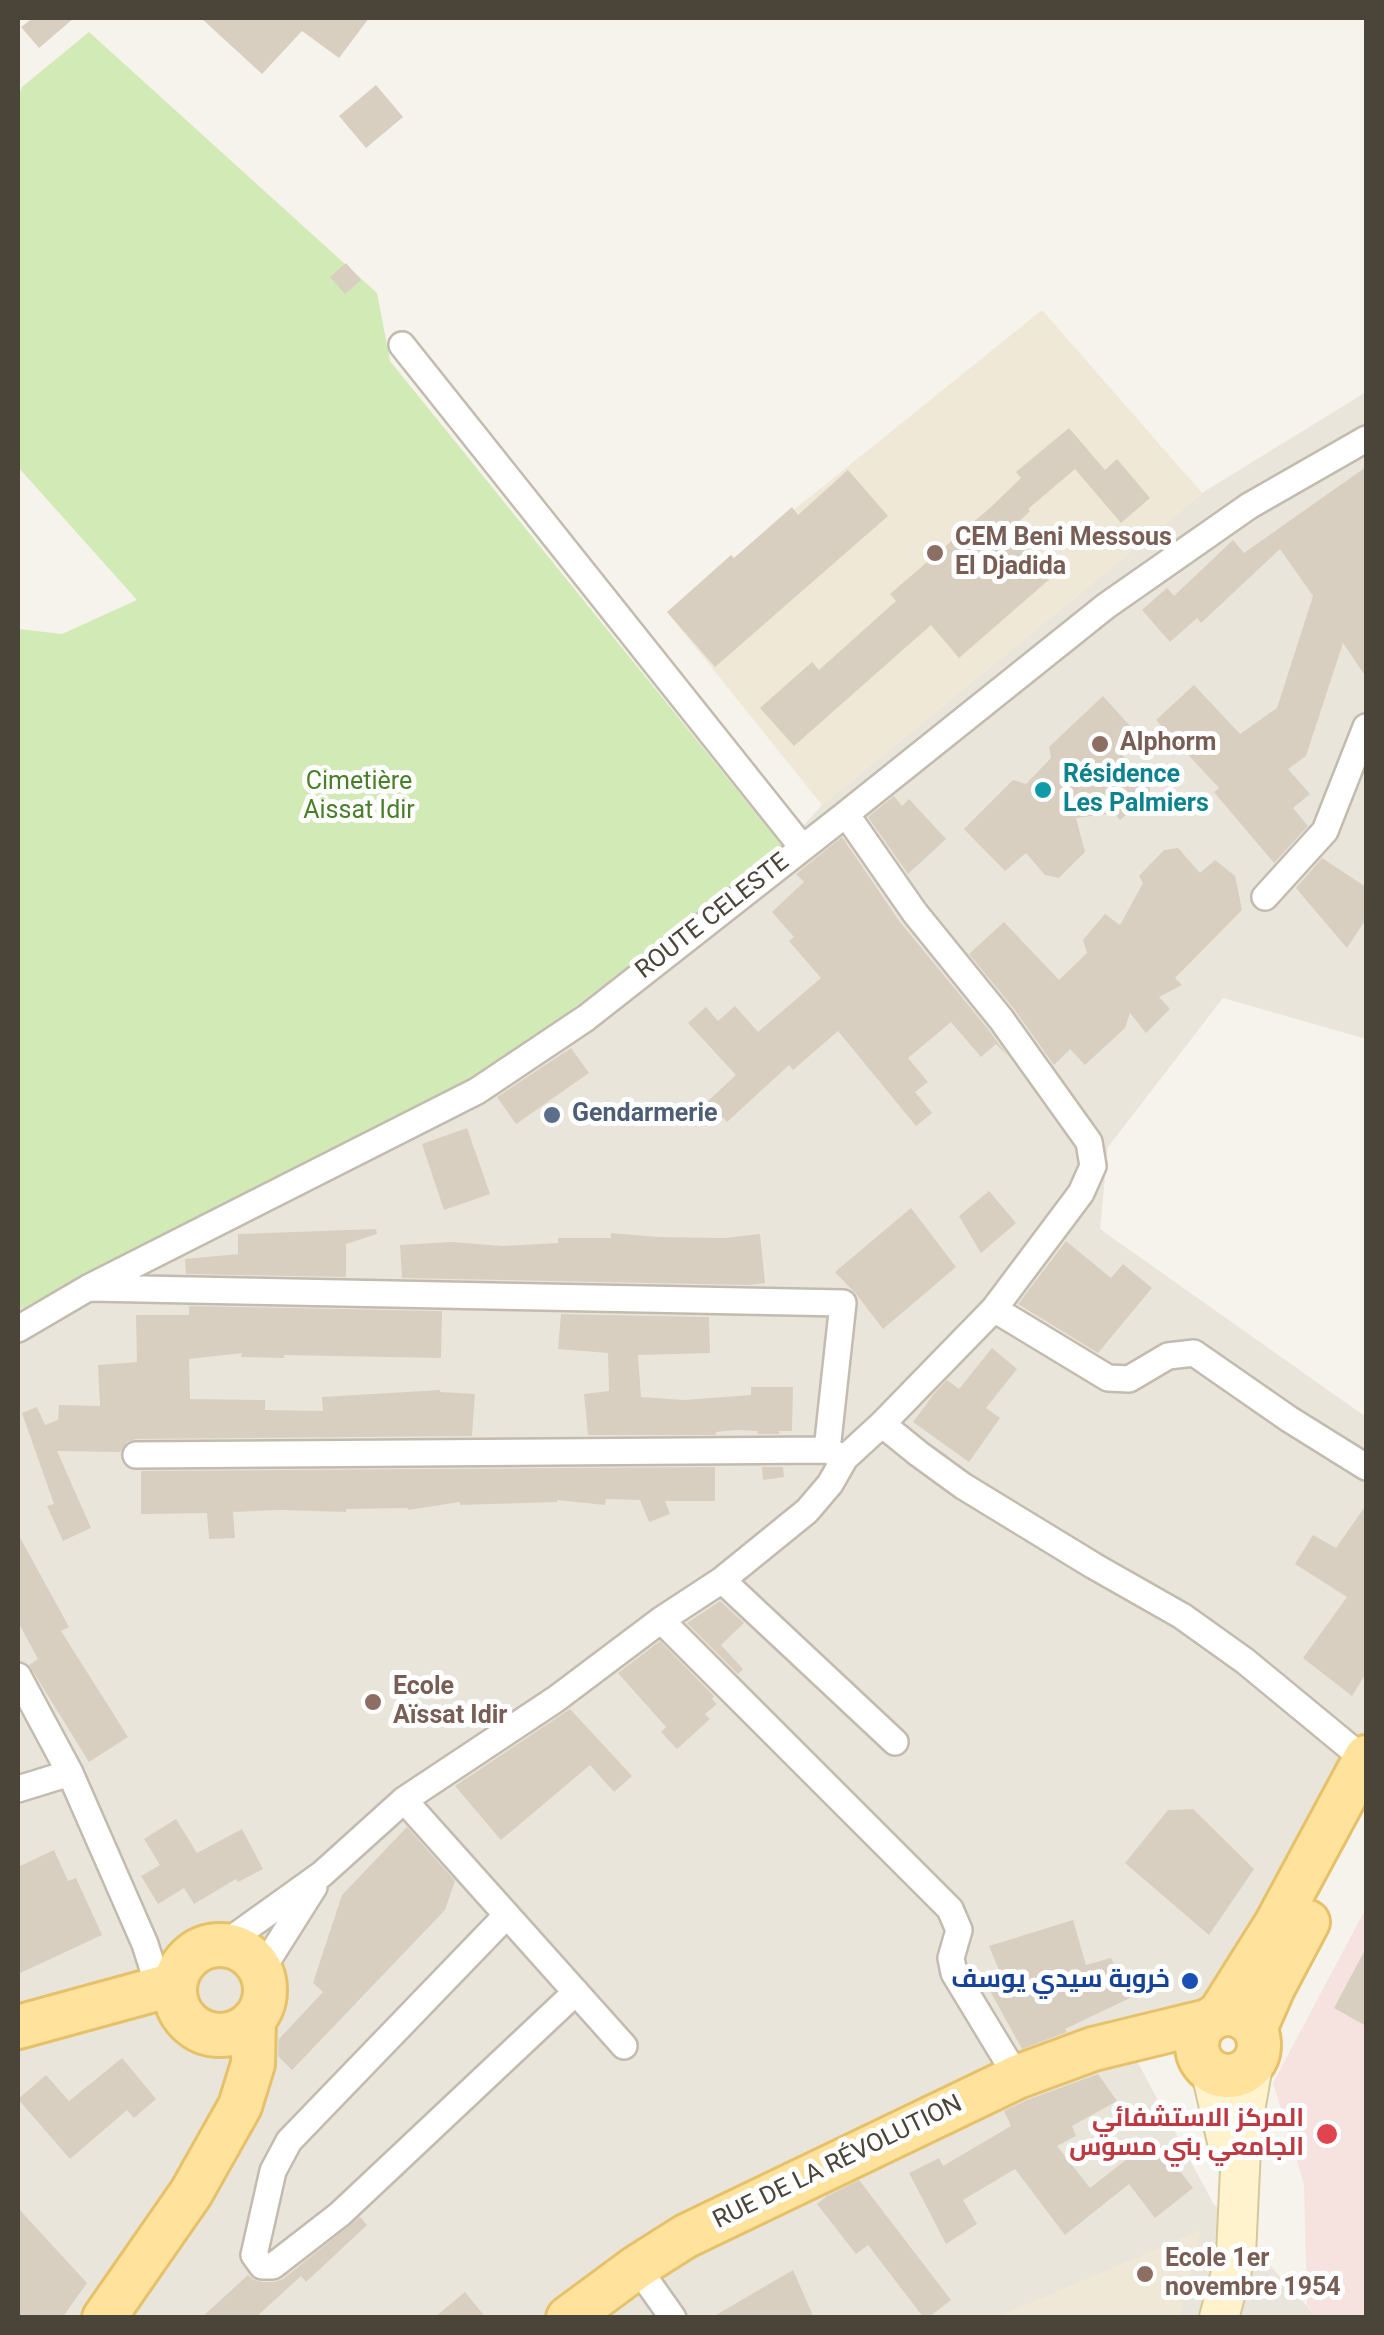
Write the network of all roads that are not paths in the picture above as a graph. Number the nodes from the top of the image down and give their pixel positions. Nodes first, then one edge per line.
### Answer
1 (402, 345) dead end
2 (1366, 439) edge
3 (1366, 726) edge
4 (846, 814) junction
5 (802, 847) junction
6 (1265, 897) dead end
7 (88, 1288) junction
8 (994, 1309) junction
9 (18, 1329) edge
10 (882, 1424) junction
11 (836, 1454) junction
12 (136, 1455) dead end
13 (1366, 1467) edge
14 (722, 1580) junction
15 (661, 1620) junction
16 (18, 1676) edge
17 (895, 1742) dead end
18 (1366, 1759) edge
19 (70, 1773) junction
20 (18, 1789) edge
21 (404, 1800) junction
22 (1366, 1816) edge
23 (322, 1874) junction
24 (507, 1916) junction
25 (223, 1945) junction
26 (261, 1971) junction
27 (167, 1986) junction
28 (576, 1992) junction
29 (254, 2019) junction
30 (18, 2027) edge
31 (200, 2030) junction
32 (1224, 2043) junction
33 (624, 2046) dead end
34 (1017, 2078) junction
35 (229, 2128) junction
36 (637, 2267) junction
37 (104, 2318) edge
38 (568, 2318) edge
39 (673, 2318) edge
40 (1220, 2318) edge

1 - 5 street
2 - 4 street, ROUTE CELESTE
3 - 6 street
4 - 5 street, ROUTE CELESTE
4 - 8 street
5 - 7 street, ROUTE CELESTE
7 - 9 street, ROUTE CELESTE
7 - 11 street
8 - 10 street
8 - 13 street
10 - 11 street
10 - 18 street
11 - 12 street
11 - 14 street
14 - 15 street
14 - 17 street
15 - 21 street
15 - 34 street
16 - 19 street
18 - 32 main road
19 - 20 street
19 - 27 street
21 - 23 street
21 - 24 street
22 - 32 main road
23 - 25 street
23 - 26 street
24 - 28 street
24 - 28 street
25 - 26 main road
25 - 27 main road
26 - 29 main road
27 - 30 main road
27 - 31 main road
28 - 33 street
29 - 31 main road
29 - 35 main road
31 - 35 main road
32 - 34 main road, RUE DE LA RÉVOLUTION
32 - 40 main road
34 - 36 main road, RUE DE LA RÉVOLUTION
35 - 37 main road
36 - 38 main road, RUE DE LA RÉVOLUTION
36 - 39 street

